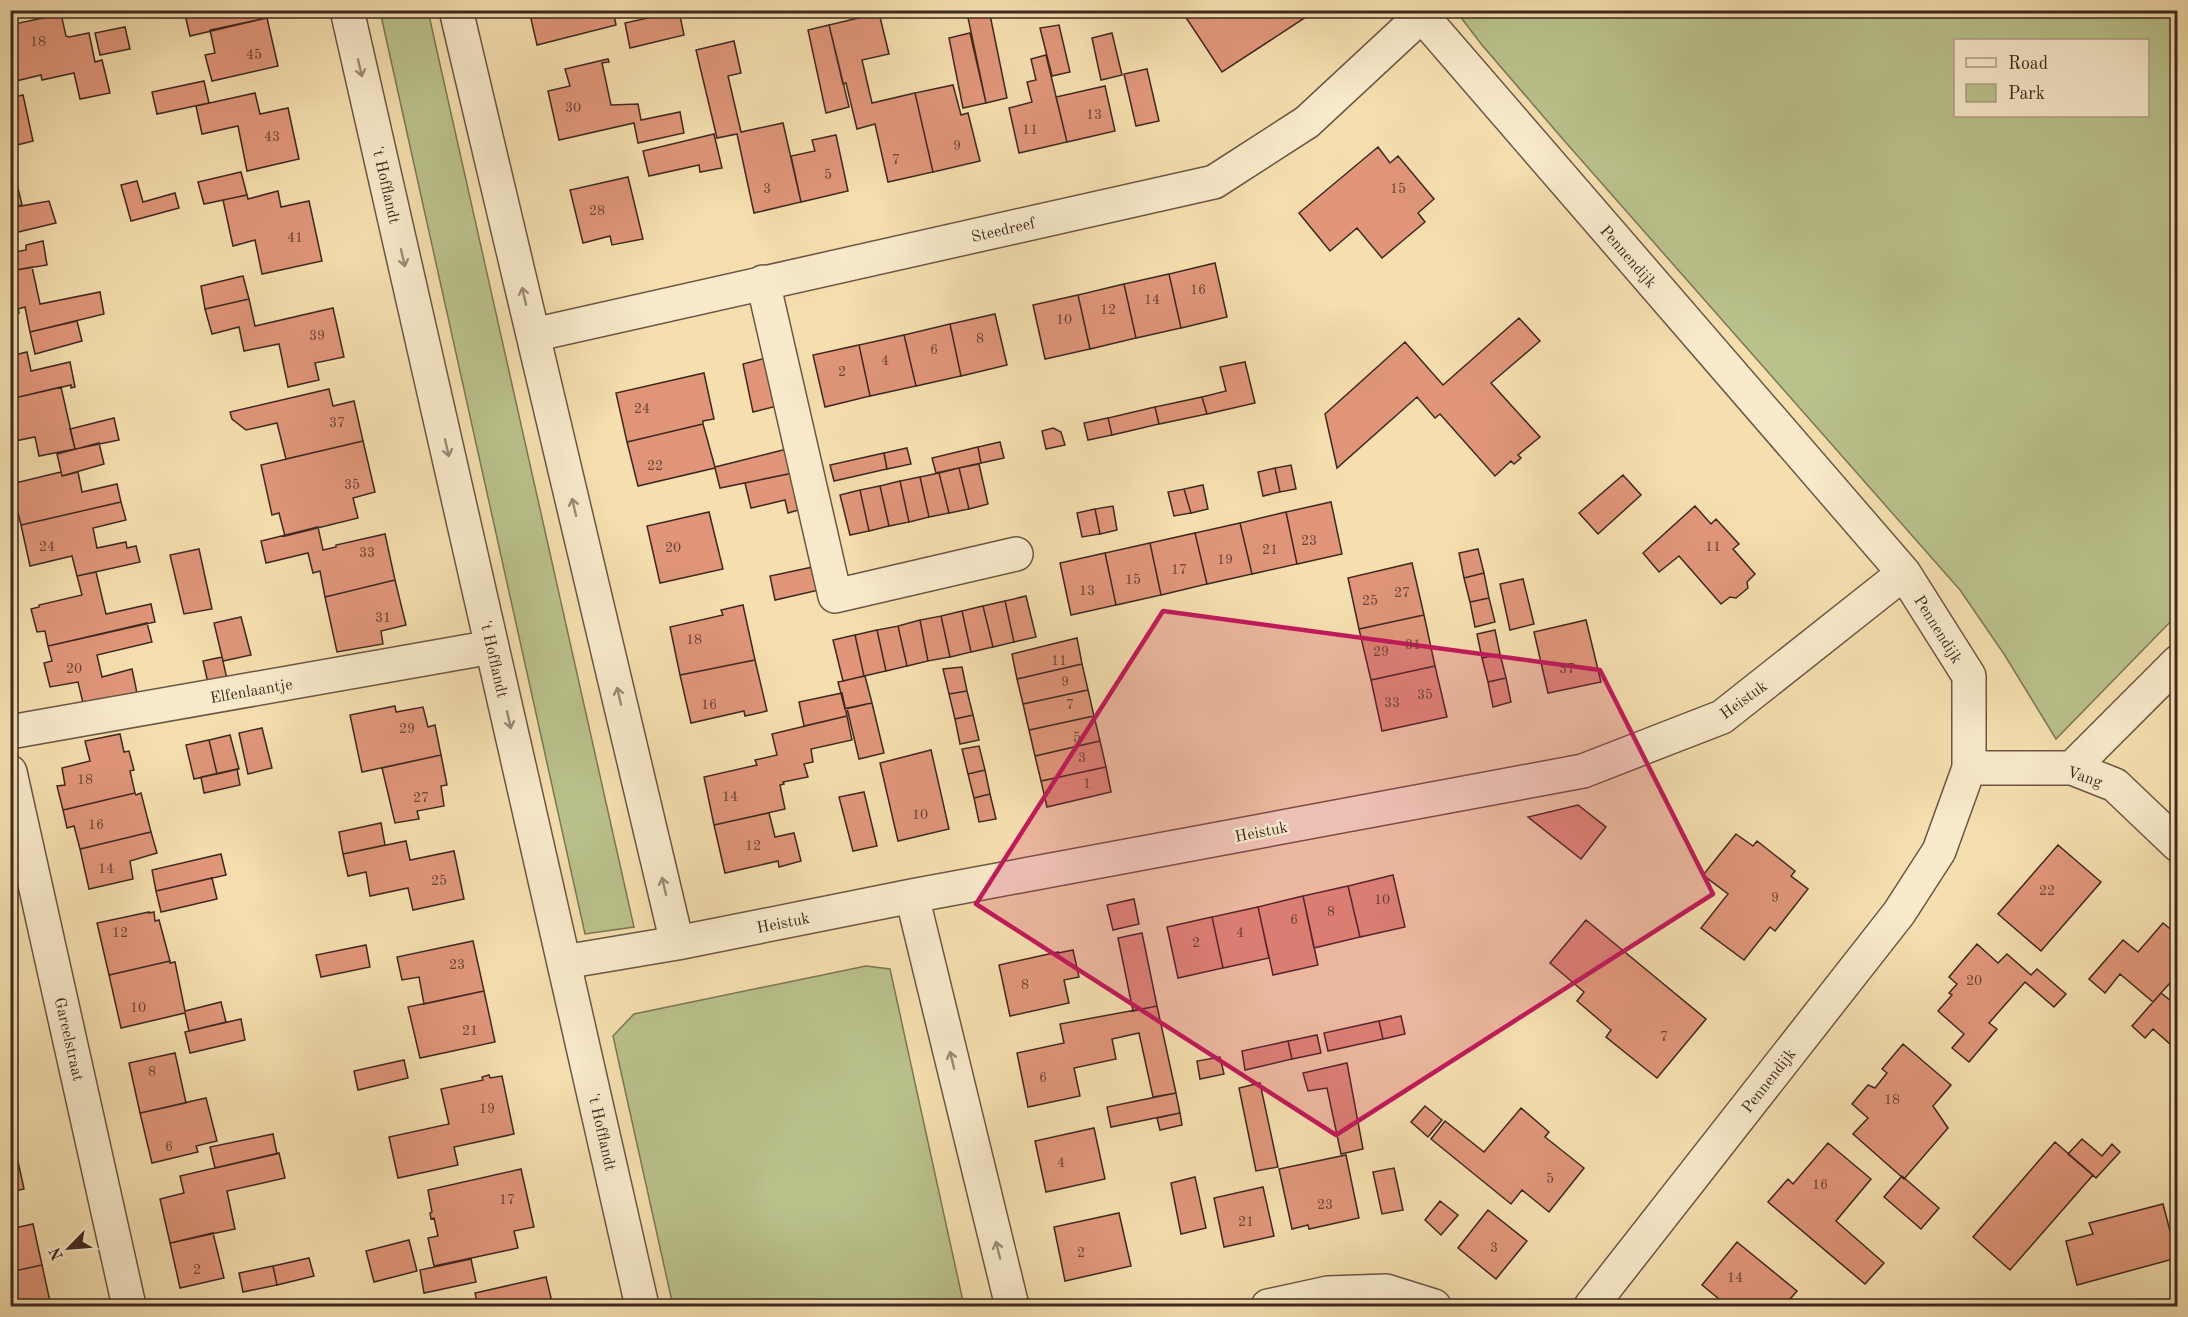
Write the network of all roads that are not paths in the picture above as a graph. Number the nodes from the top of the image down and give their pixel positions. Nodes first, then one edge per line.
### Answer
1 (347, 10) edge
2 (456, 10) edge
3 (1419, 13) edge
4 (763, 282) junction
5 (533, 335) junction
6 (1016, 554) dead end
7 (1904, 573) junction
8 (492, 647) junction
9 (2178, 662) edge
10 (10, 732) edge
11 (1969, 768) junction
12 (2072, 768) junction
13 (10, 772) edge
14 (2178, 845) edge
15 (912, 896) junction
16 (677, 943) junction
17 (564, 962) junction
18 (129, 1306) edge
19 (642, 1306) edge
20 (1012, 1306) edge
21 (1268, 1306) edge
22 (1434, 1306) edge
23 (1591, 1306) edge

1 -> 8 street, 't Hofflandt
5 -> 2 street
3 - 4 street, Steedreef
3 - 7 street, Pennendijk
4 - 5 street, Steedreef
4 - 6 street
16 -> 5 street
7 - 11 street, Pennendijk
7 - 15 street, Heistuk
8 - 10 street, Elfenlaantje
8 -> 17 street, 't Hofflandt
9 - 12 street
11 - 12 street, Vang
11 - 23 street, Pennendijk
12 - 14 street, Vang
13 - 18 street, Gareelstraat
15 - 16 street, Heistuk
20 -> 15 street
16 - 17 street, Heistuk
17 - 19 street, 't Hofflandt
21 - 22 street

